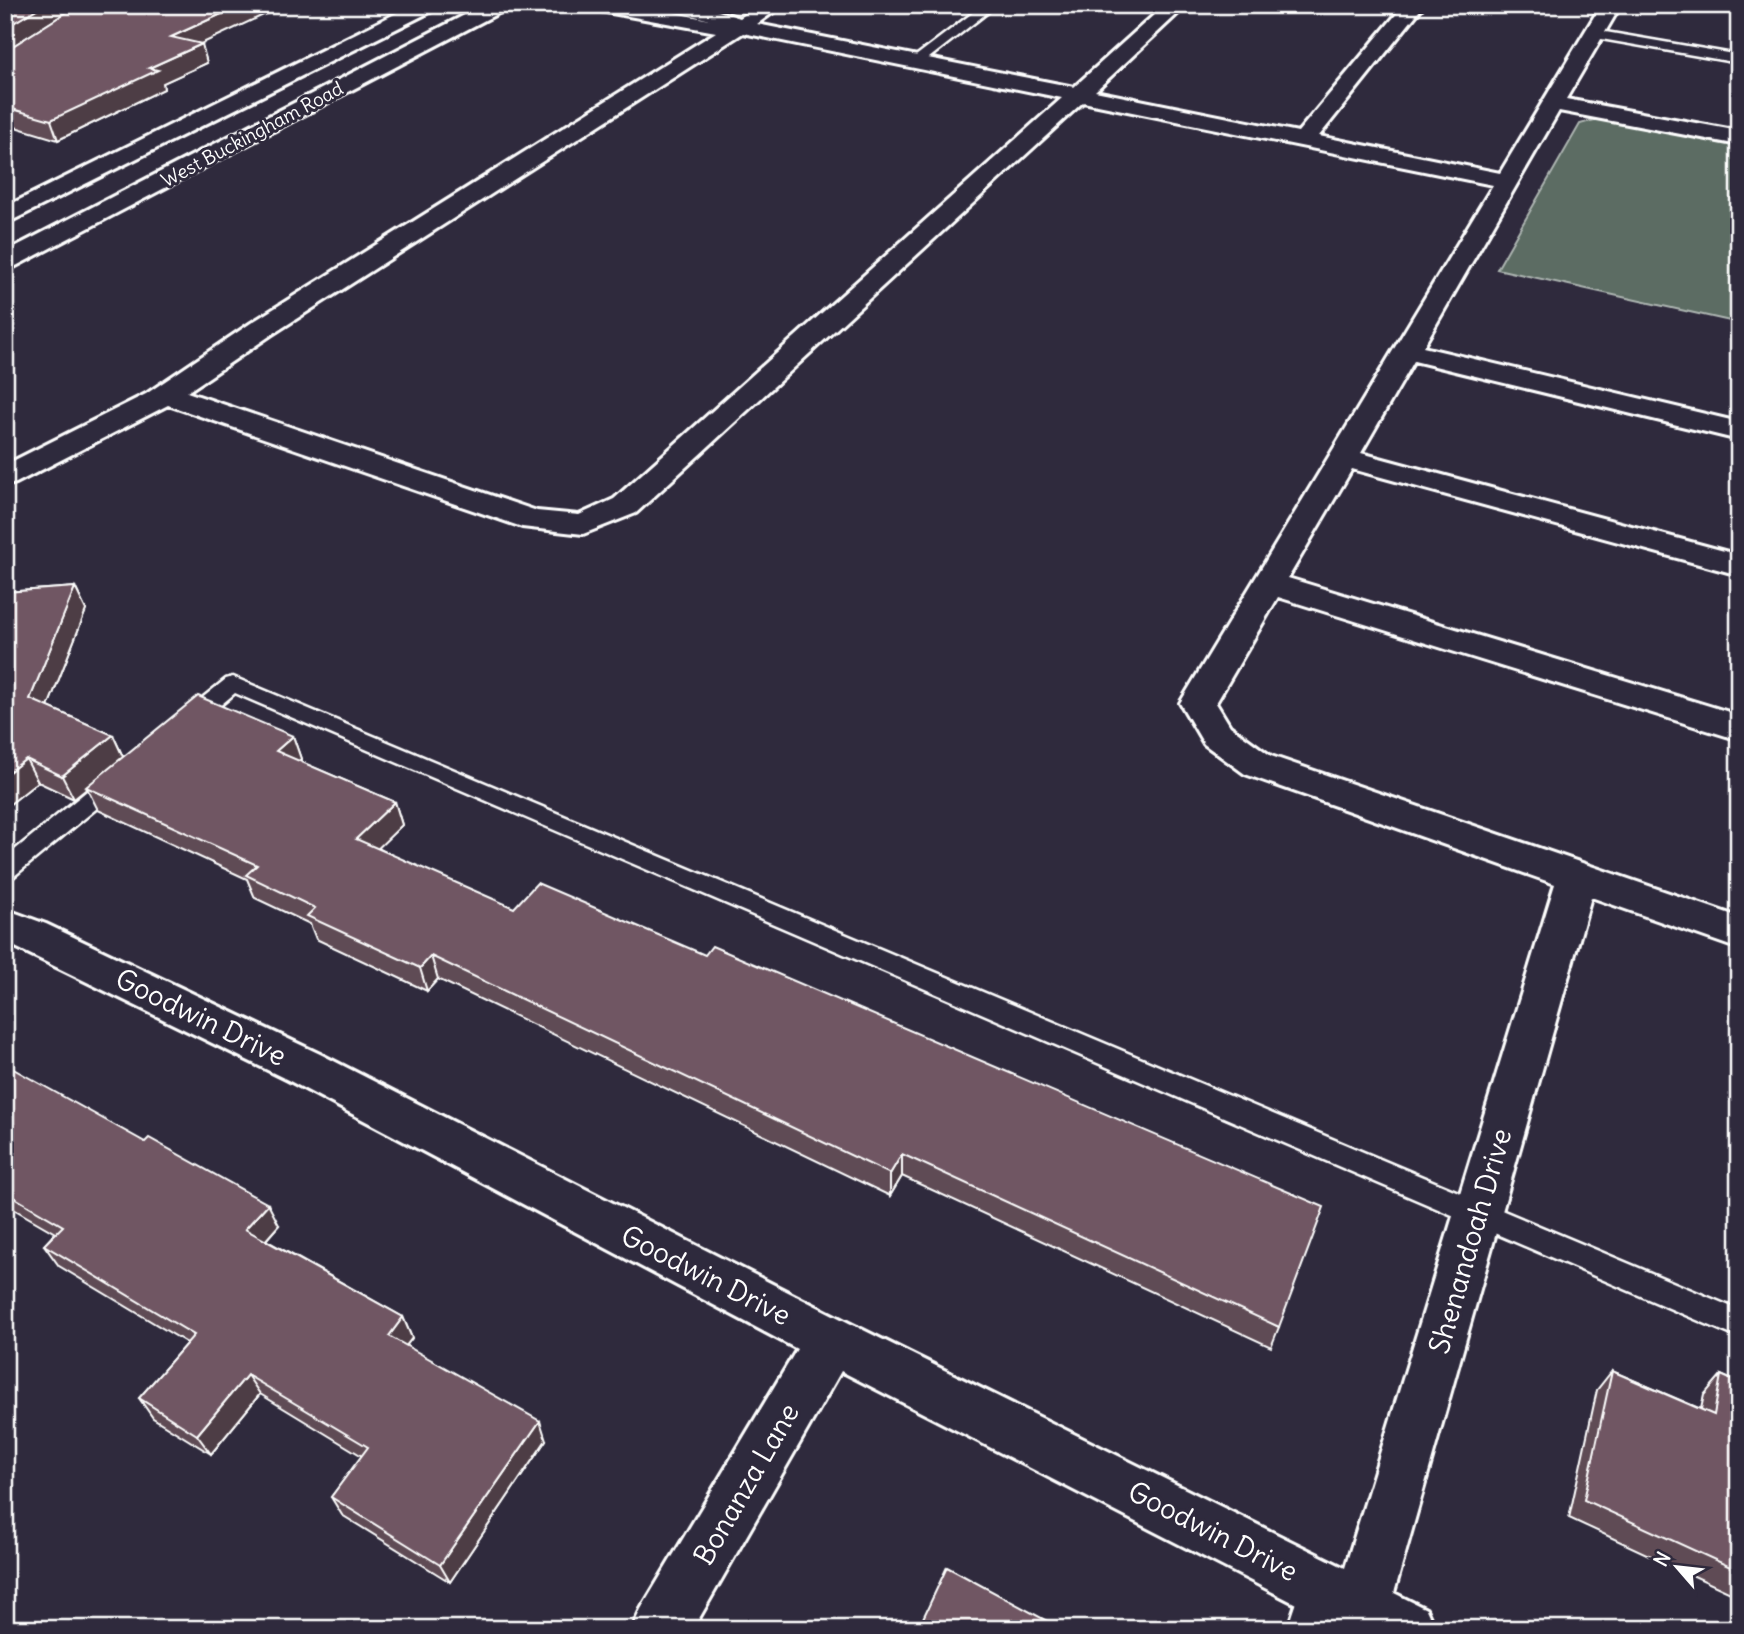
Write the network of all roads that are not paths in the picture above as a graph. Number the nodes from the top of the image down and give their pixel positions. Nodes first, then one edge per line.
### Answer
1 (429, 5) edge
2 (499, 5) edge
3 (601, 5) edge
4 (676, 5) edge
5 (773, 5) edge
6 (991, 5) edge
7 (1177, 5) edge
8 (1414, 5) edge
9 (1611, 5) edge
10 (740, 26) junction
11 (1594, 34) junction
12 (1739, 59) edge
13 (916, 62) junction
14 (1078, 94) junction
15 (1553, 103) junction
16 (1739, 138) edge
17 (1303, 141) junction
18 (1507, 181) junction
19 (5, 217) edge
20 (5, 262) edge
21 (1406, 351) junction
22 (164, 394) junction
23 (1739, 431) edge
24 (1343, 457) junction
25 (5, 477) edge
26 (1739, 565) edge
27 (1269, 583) junction
28 (1739, 728) edge
29 (171, 735) edge
30 (140, 761) edge
31 (5, 870) edge
32 (1577, 876) junction
33 (5, 925) edge
34 (1739, 933) edge
35 (1478, 1216) junction
36 (1739, 1324) edge
37 (831, 1339) junction
38 (1362, 1606) edge
39 (661, 1629) edge
40 (1304, 1629) edge

1 - 19 street, West Buckingham Road
2 - 20 street, West Buckingham Road
3 - 10 street
4 - 10 street
5 - 10 street
6 - 13 lane
7 - 14 street
8 - 17 street
9 - 11 street
10 - 13 street
10 - 22 street
11 - 12 lane
11 - 15 street
13 - 14 street
14 - 17 street
14 - 22 street
15 - 16 street
15 - 18 street
17 - 18 street
18 - 21 street
21 - 23 street
21 - 24 street
22 - 25 street
24 - 26 street
24 - 27 street
27 - 28 street
27 - 32 street
29 - 35 lane
30 - 31 lane
32 - 34 street
32 - 35 street, Shenandoah Drive
33 - 37 street, Goodwin Drive
35 - 36 lane
35 - 38 street, Shenandoah Drive
37 - 38 street, Goodwin Drive
37 - 39 street, Bonanza Lane
38 - 40 lane

